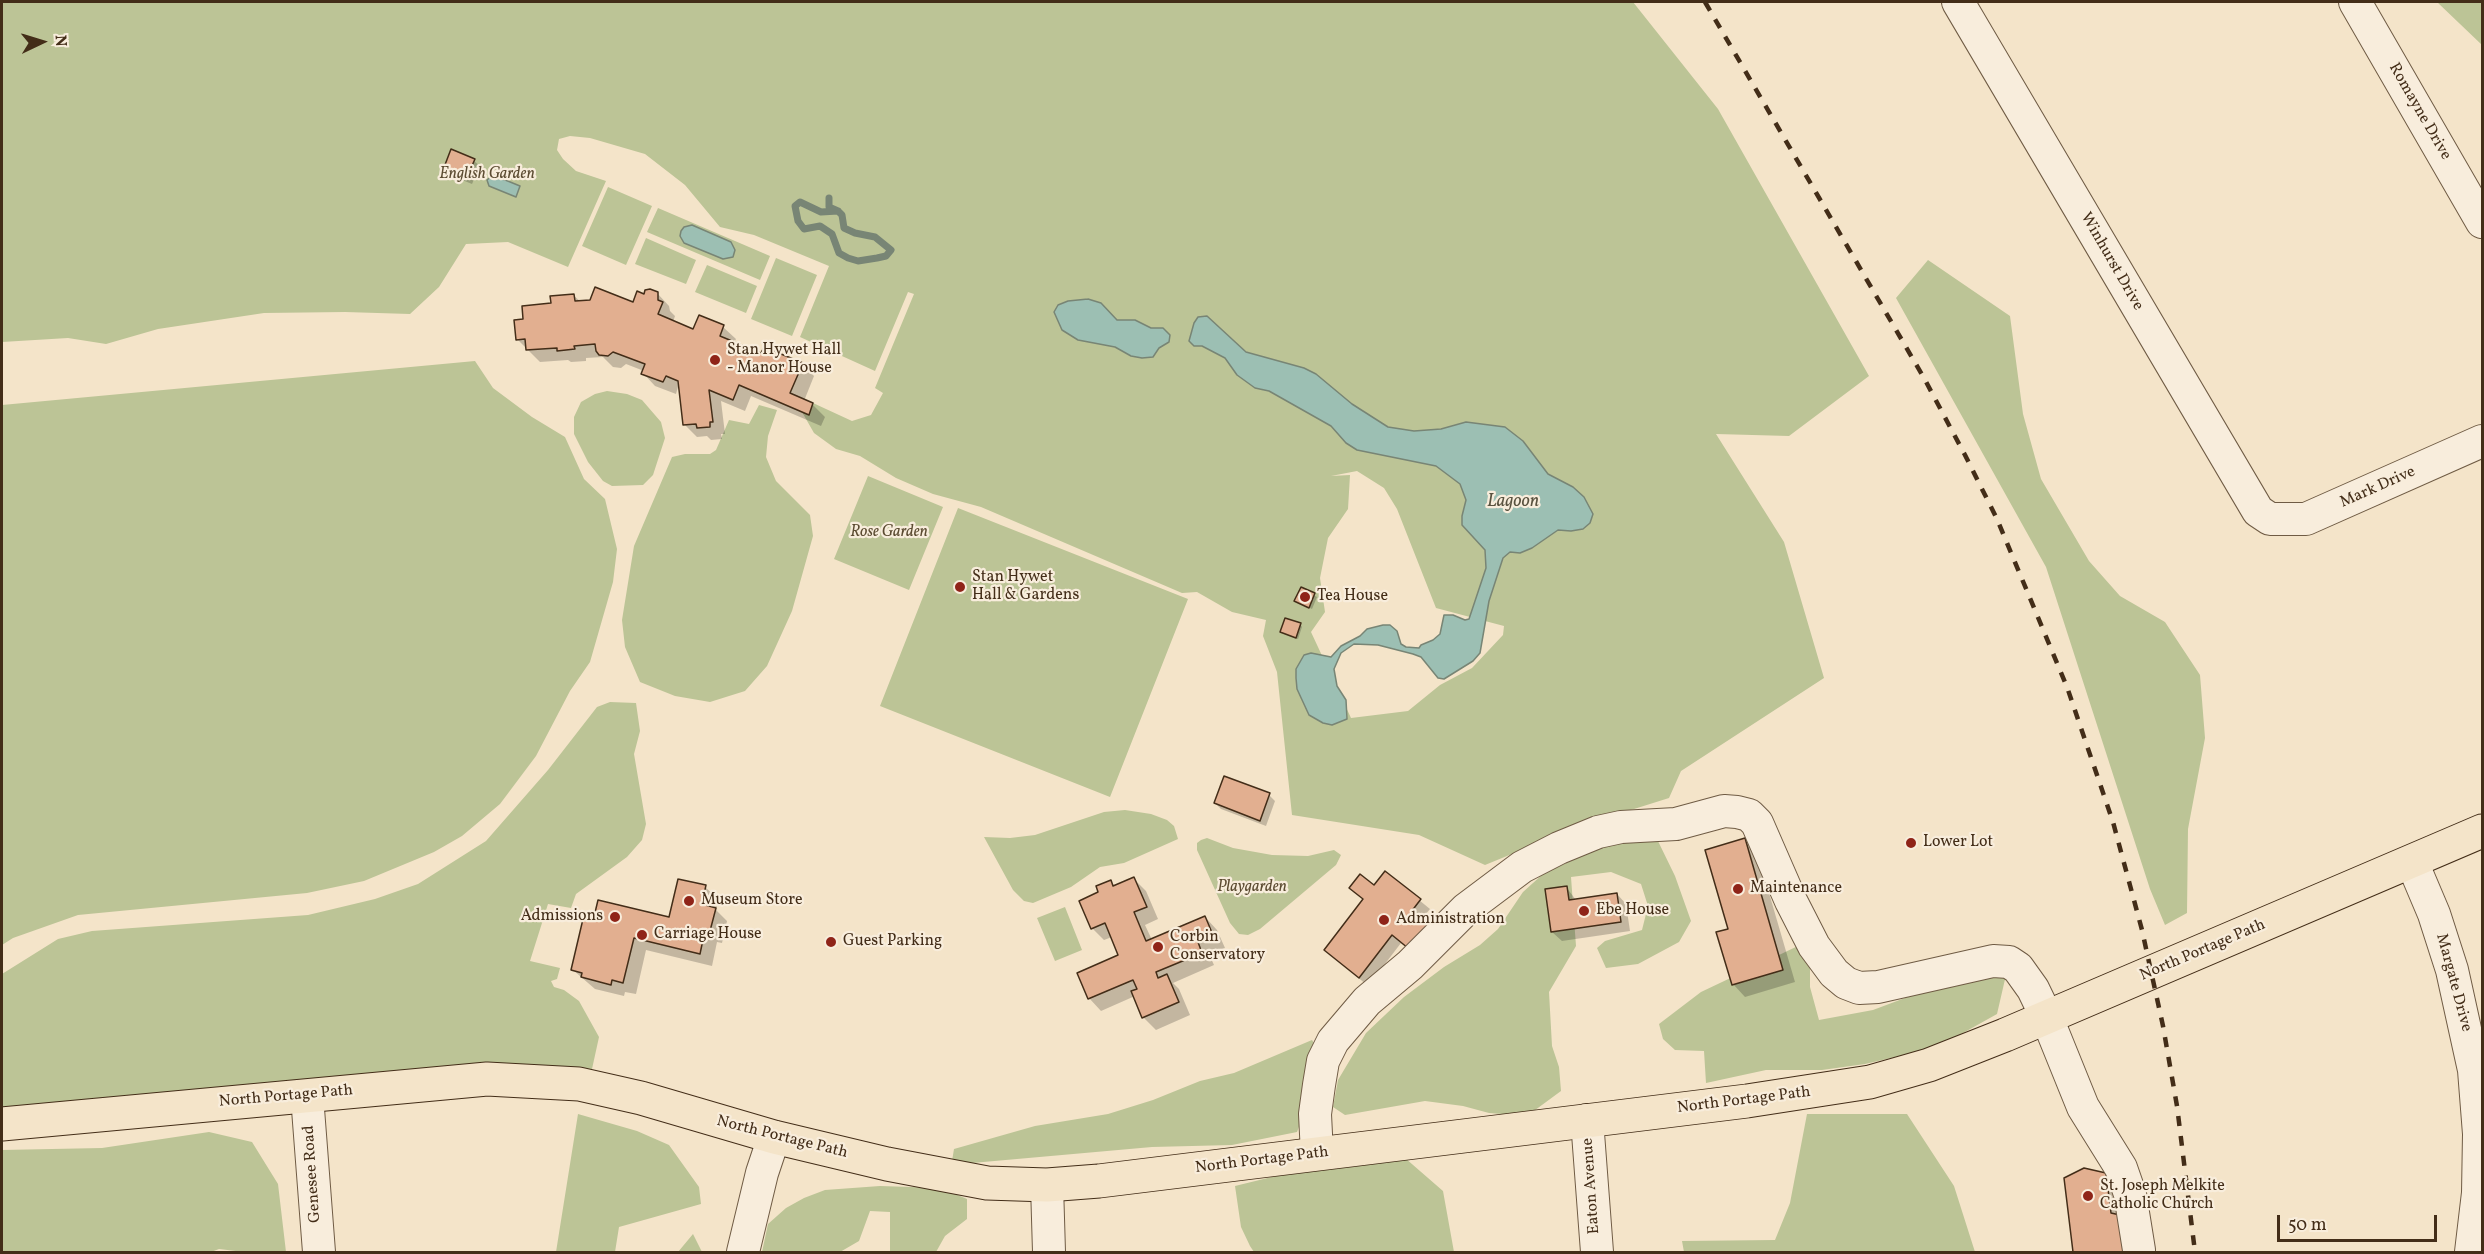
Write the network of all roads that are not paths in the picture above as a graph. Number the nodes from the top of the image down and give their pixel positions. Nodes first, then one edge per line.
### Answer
1 (1958, 2) edge
2 (2355, 2) edge
3 (2482, 222) edge
4 (2482, 441) edge
5 (2270, 519) joint
6 (2482, 831) edge
7 (2412, 862) junction
8 (2047, 1018) junction
9 (307, 1096) junction
10 (1587, 1120) junction
11 (2, 1124) edge
12 (2481, 1133) edge
13 (774, 1137) junction
14 (1317, 1154) junction
15 (1047, 1185) junction
16 (2139, 1250) dead end
17 (319, 1252) edge
18 (743, 1252) edge
19 (1049, 1252) edge
20 (1597, 1252) edge
21 (2471, 1252) edge

1 - 5 street, Winhurst Drive
2 - 3 street, Romayne Drive
4 - 5 street, Mark Drive
6 - 7 main road, North Portage Path
7 - 8 main road, North Portage Path
7 - 12 street, Margate Drive
8 - 10 main road, North Portage Path
8 - 14 street
8 - 16 street
9 - 11 main road, North Portage Path
9 - 13 main road, North Portage Path
9 - 17 street, Genesee Road
10 - 14 main road, North Portage Path
10 - 20 street, Eaton Avenue
12 - 21 street, Margate Drive
13 - 15 main road, North Portage Path
13 - 18 street
14 - 15 main road, North Portage Path
15 - 19 street

